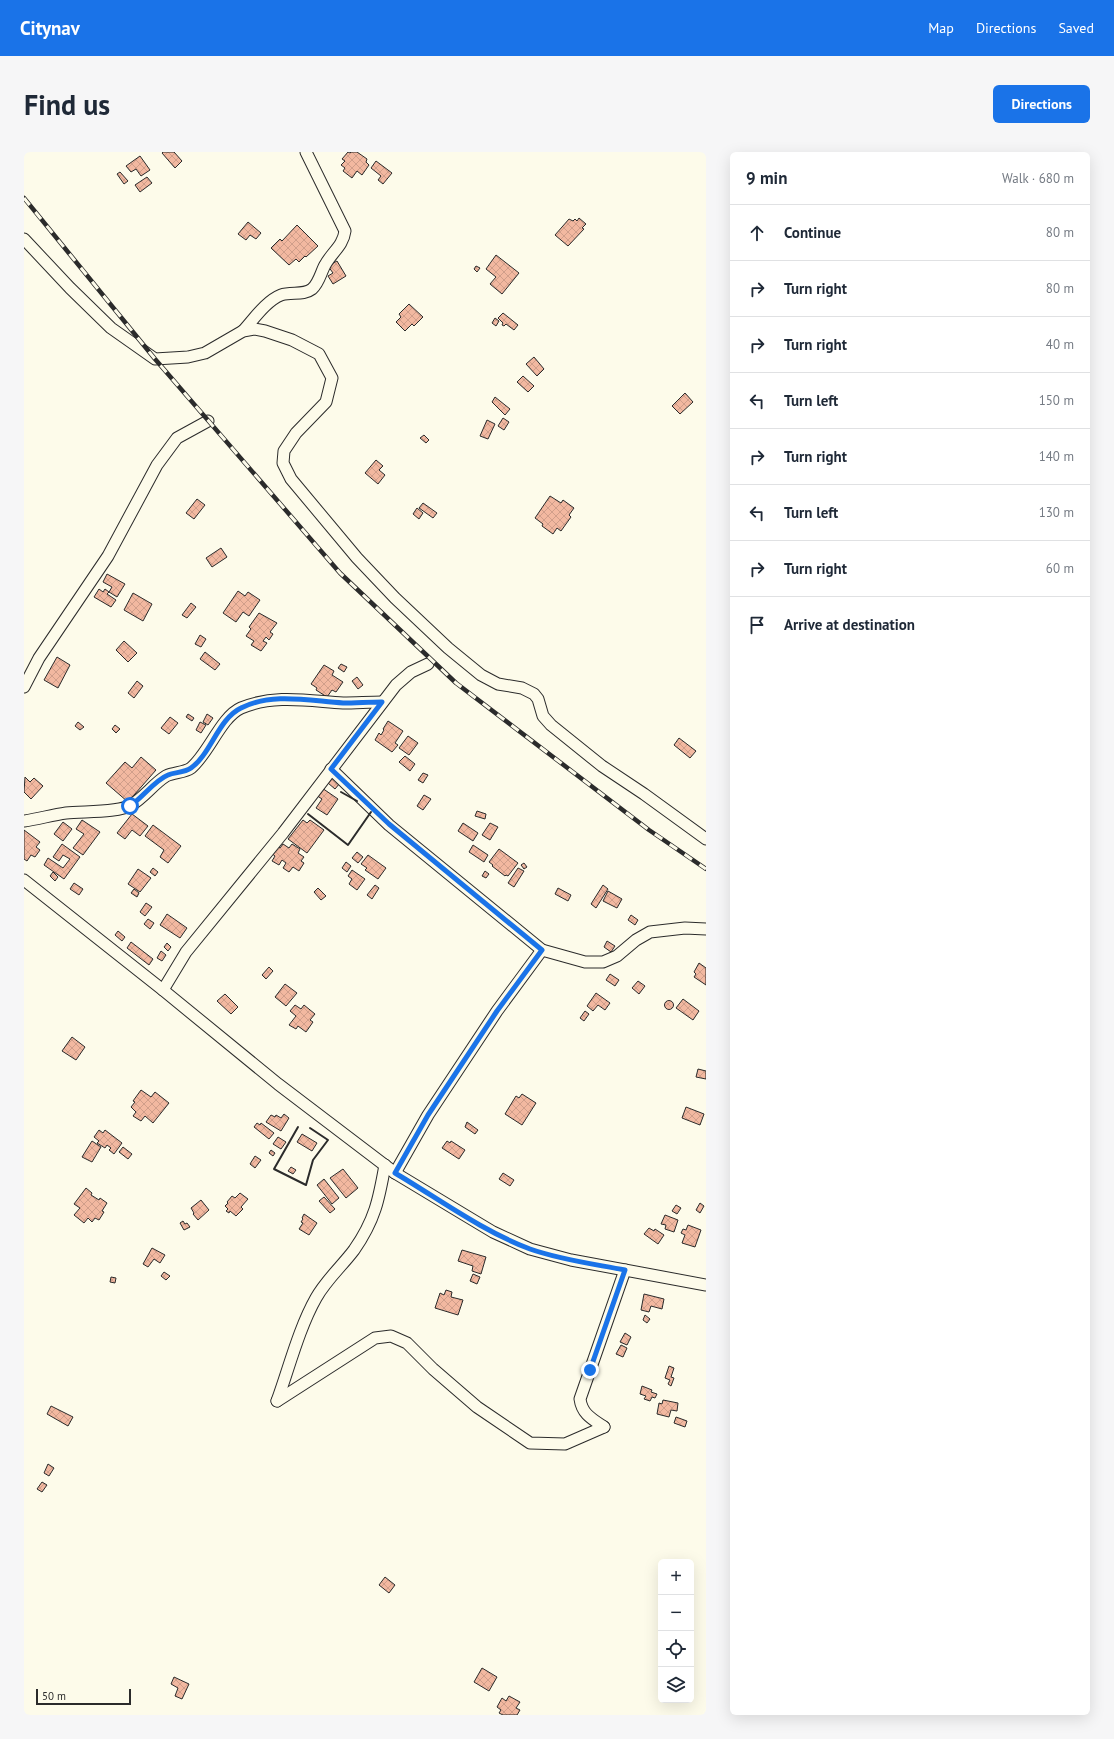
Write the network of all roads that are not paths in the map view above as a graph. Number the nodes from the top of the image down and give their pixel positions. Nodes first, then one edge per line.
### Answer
1 (306, 152) edge
2 (24, 239) edge
3 (243, 331) junction
4 (208, 421) dead end
5 (428, 664) dead end
6 (24, 687) edge
7 (382, 702) junction
8 (331, 769) junction
9 (24, 821) edge
10 (706, 839) edge
11 (24, 880) edge
12 (706, 929) edge
13 (542, 950) junction
14 (163, 990) junction
15 (385, 1165) junction
16 (395, 1173) junction
17 (625, 1270) junction
18 (706, 1285) edge

1 - 3 street
2 - 3 street
3 - 10 street
4 - 6 street
5 - 7 street
7 - 8 street
7 - 9 street
8 - 13 street
8 - 14 street
11 - 14 street
12 - 13 street
13 - 16 street
14 - 15 street
15 - 16 street
15 - 17 street
16 - 17 street
17 - 18 street

